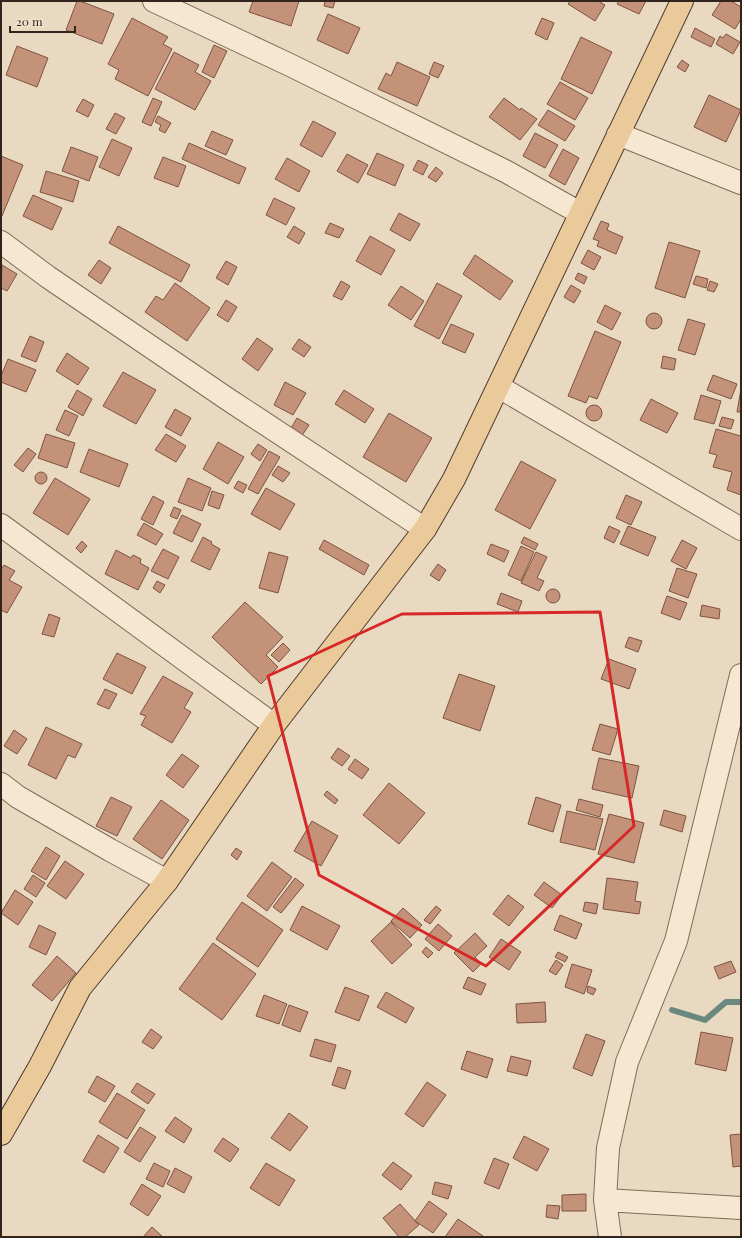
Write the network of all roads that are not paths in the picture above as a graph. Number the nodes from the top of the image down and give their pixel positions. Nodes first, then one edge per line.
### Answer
1 (154, 1) edge
2 (682, 1) edge
3 (618, 134) junction
4 (741, 183) edge
5 (580, 213) junction
6 (1, 242) edge
7 (499, 387) junction
8 (1, 525) edge
9 (425, 529) junction
10 (741, 529) edge
11 (741, 675) edge
12 (274, 725) junction
13 (1, 784) edge
14 (167, 881) junction
15 (1, 1134) edge
16 (605, 1200) junction
17 (741, 1208) edge
18 (610, 1237) edge

1 - 5 street
2 - 3 main road
3 - 4 street
3 - 5 main road
5 - 7 main road
6 - 9 street
7 - 9 main road
7 - 10 street
8 - 12 street
9 - 12 main road
11 - 16 street
12 - 14 main road
13 - 14 street
14 - 15 main road
16 - 17 street
16 - 18 street

